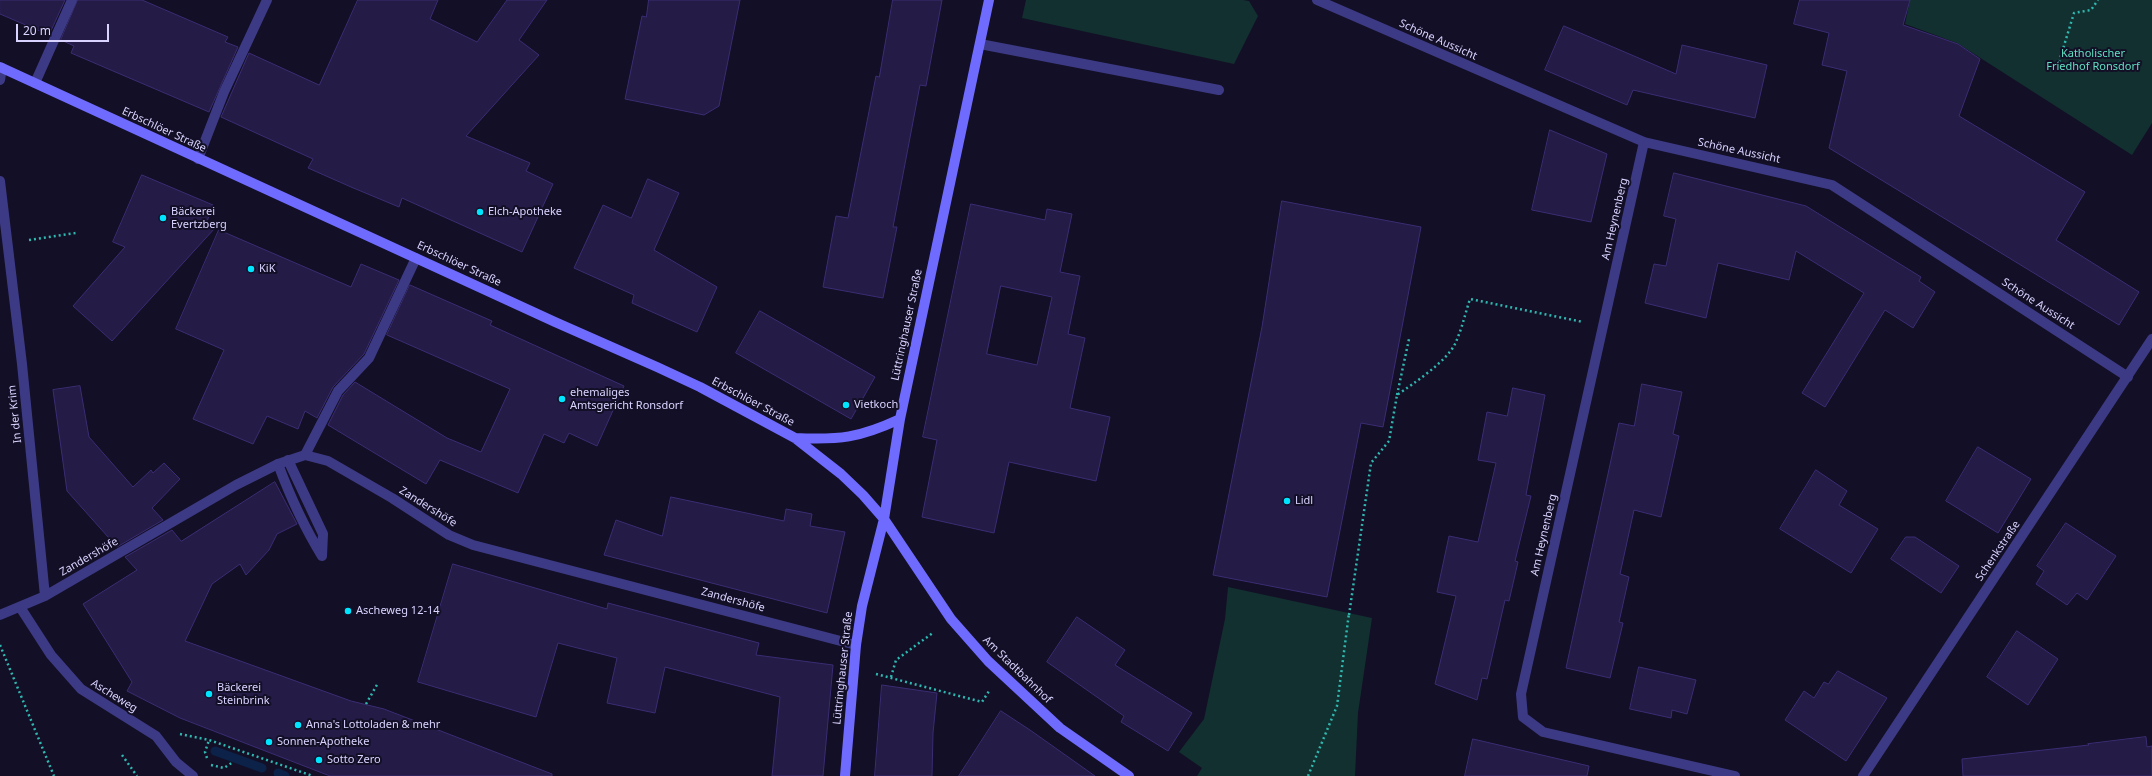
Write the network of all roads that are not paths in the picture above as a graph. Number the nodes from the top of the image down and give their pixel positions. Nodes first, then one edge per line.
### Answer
1 (72, 0) edge
2 (267, 0) edge
3 (989, 0) edge
4 (1317, 0) edge
5 (980, 44) junction
6 (1, 67) edge
7 (0, 80) edge
8 (35, 83) junction
9 (1219, 90) dead end
10 (1644, 142) junction
11 (198, 158) junction
12 (0, 180) edge
13 (416, 258) junction
14 (2152, 339) edge
15 (2128, 377) junction
16 (900, 418) junction
17 (795, 438) junction
18 (305, 455) junction
19 (288, 460) junction
20 (278, 464) junction
21 (884, 519) junction
22 (45, 596) junction
23 (20, 607) junction
24 (0, 615) edge
25 (856, 645) junction
26 (192, 776) edge
27 (845, 776) edge
28 (1129, 776) edge
29 (1735, 776) edge
30 (1863, 776) edge

1 - 8 street
2 - 11 street
3 - 5 main road, Lüttringhauser Straße
4 - 10 street, Schöne Aussicht
5 - 9 street
5 - 16 main road, Lüttringhauser Straße
6 - 7 street
6 - 8 main road, Erbschlöer Straße
8 - 11 main road, Erbschlöer Straße
10 - 15 street, Schöne Aussicht
10 - 29 street, Am Heynenberg
11 - 13 main road, Erbschlöer Straße
12 - 22 street, In der Krim
13 - 17 main road, Erbschlöer Straße
13 - 18 street
14 - 15 street, Schenkstraße
15 - 30 street, Schenkstraße
16 - 17 main road
16 - 21 main road, Lüttringhauser Straße
17 - 21 main road, Erbschlöer Straße
18 - 19 street, Zandershöfe
18 - 25 street, Zandershöfe
19 - 20 street, Zandershöfe
19 - 20 street
20 - 22 street, Zandershöfe
21 - 25 main road, Lüttringhauser Straße
21 - 28 main road, Am Stadtbahnhof
22 - 23 street
23 - 24 street
23 - 26 street, Ascheweg
25 - 27 main road, Lüttringhauser Straße

